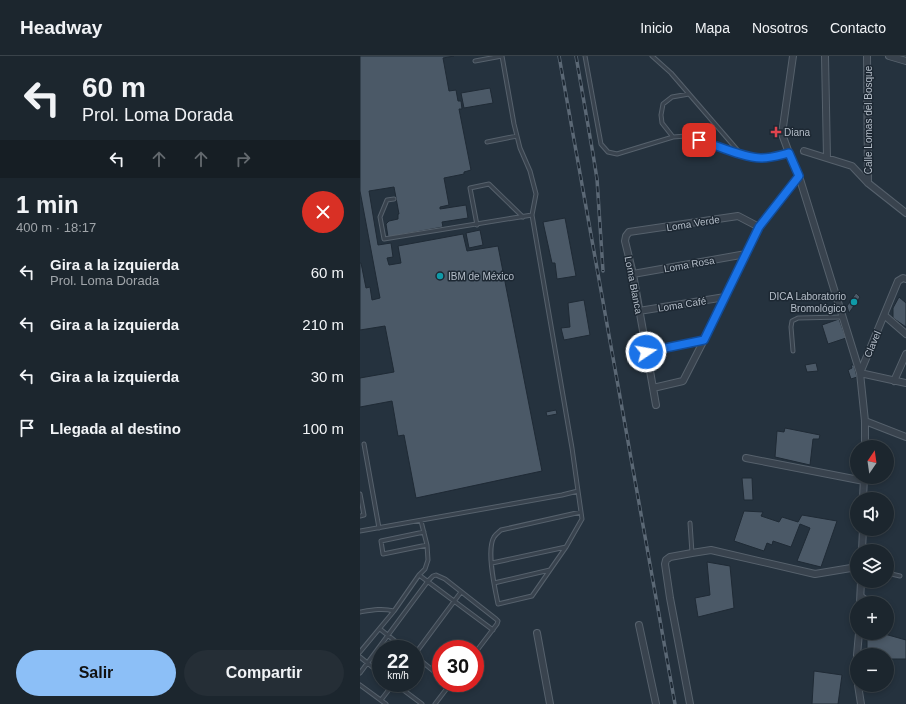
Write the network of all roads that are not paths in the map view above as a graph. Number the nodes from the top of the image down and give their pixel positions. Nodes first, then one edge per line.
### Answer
1 (502, 56) edge
2 (584, 56) edge
3 (652, 56) edge
4 (793, 56) edge
5 (825, 56) edge
6 (867, 56) edge
7 (889, 56) edge
8 (475, 61) dead end
9 (906, 61) edge
10 (689, 94) junction
11 (517, 136) junction
12 (674, 137) junction
13 (487, 142) dead end
14 (804, 151) dead end
15 (789, 153) junction
16 (741, 154) junction
17 (827, 158) junction
18 (799, 176) junction
19 (868, 183) junction
20 (394, 199) dead end
21 (906, 213) edge
22 (532, 215) junction
23 (523, 217) junction
24 (477, 225) junction
25 (759, 227) junction
26 (626, 236) joint
27 (746, 254) junction
28 (633, 274) junction
29 (906, 279) edge
30 (725, 297) junction
31 (639, 311) junction
32 (884, 315) junction
33 (842, 317) junction
34 (906, 334) edge
35 (704, 340) junction
36 (792, 351) dead end
37 (646, 352) junction
38 (906, 354) edge
39 (860, 373) junction
40 (894, 381) junction
41 (906, 384) edge
42 (653, 388) junction
43 (656, 405) dead end
44 (865, 421) junction
45 (906, 437) edge
46 (865, 440) edge
47 (364, 444) dead end
48 (746, 458) dead end
49 (850, 477) edge
50 (578, 491) junction
51 (360, 494) edge
52 (581, 512) junction
53 (360, 516) edge
54 (421, 520) junction
55 (690, 523) dead end
56 (379, 528) junction
57 (360, 531) edge
58 (424, 532) junction
59 (427, 545) junction
60 (566, 547) junction
61 (692, 553) junction
62 (492, 563) junction
63 (850, 568) edge
64 (550, 570) junction
65 (419, 575) junction
66 (894, 575) edge
67 (900, 576) dead end
68 (428, 581) junction
69 (494, 583) junction
70 (862, 588) edge
71 (461, 592) junction
72 (861, 595) edge
73 (455, 601) junction
74 (394, 611) junction
75 (360, 612) edge
76 (639, 625) dead end
77 (380, 629) junction
78 (493, 630) junction
79 (537, 633) dead end
80 (388, 636) junction
81 (393, 640) edge
82 (484, 642) edge
83 (424, 643) edge
84 (360, 652) edge
85 (360, 657) edge
86 (424, 663) edge
87 (368, 664) junction
88 (372, 667) edge
89 (432, 669) edge
90 (360, 673) edge
91 (360, 685) edge
92 (387, 692) edge
93 (406, 692) edge
94 (444, 692) edge
95 (859, 692) edge
96 (381, 700) junction
97 (386, 704) edge
98 (422, 704) edge
99 (435, 704) edge
100 (550, 704) edge
101 (656, 704) edge
102 (690, 704) edge
103 (861, 704) edge

1 - 8 lane
1 - 11 lane
2 - 12 lane
3 - 10 lane
4 - 15 street
5 - 17 street
6 - 19 street, Calle Lomas del Bosque
7 - 9 street
10 - 12 lane
10 - 16 lane
11 - 13 lane
11 - 22 lane
12 - 16 lane
14 - 17 street
15 - 16 lane
15 - 18 street
17 - 19 street
18 - 25 street
18 - 33 street
19 - 21 street
20 - 24 lane
22 - 23 lane
22 - 50 lane
23 - 24 lane
23 - 24 lane
25 - 26 street, Loma Verde
25 - 27 street
26 - 28 street, Loma Blanca
27 - 28 street, Loma Rosa
27 - 30 street
28 - 31 street, Loma Blanca
29 - 32 street, Clavel
30 - 31 street, Loma Café
30 - 35 street
31 - 37 street, Loma Blanca
32 - 34 street
32 - 39 street, Clavel
33 - 36 lane
33 - 39 street
35 - 37 street
35 - 42 street
37 - 42 street, Loma Blanca
38 - 40 street
39 - 40 street
39 - 44 street
40 - 41 street
42 - 43 street, Loma Blanca
44 - 45 street
44 - 46 street
47 - 56 lane
48 - 49 street
50 - 52 lane
50 - 54 lane
51 - 53 lane
52 - 60 lane
52 - 62 lane
54 - 56 lane
54 - 58 lane
55 - 61 lane
56 - 57 lane
58 - 59 lane
58 - 59 lane
59 - 65 lane
60 - 62 lane
60 - 64 lane
61 - 63 street
61 - 102 street
62 - 69 lane
64 - 69 lane
64 - 69 lane
65 - 68 lane
65 - 74 lane
66 - 67 lane
68 - 71 lane
68 - 73 lane
68 - 80 lane
70 - 72 street
71 - 73 lane
71 - 78 lane
73 - 78 lane
73 - 83 lane
74 - 75 lane
74 - 77 lane
76 - 101 street
77 - 80 lane
77 - 84 lane
78 - 82 lane
79 - 100 street
80 - 81 lane
80 - 87 lane
85 - 87 lane
86 - 89 lane
87 - 88 lane
87 - 90 lane
91 - 96 lane
92 - 96 lane
93 - 98 lane
94 - 99 lane
95 - 103 street
96 - 97 lane

